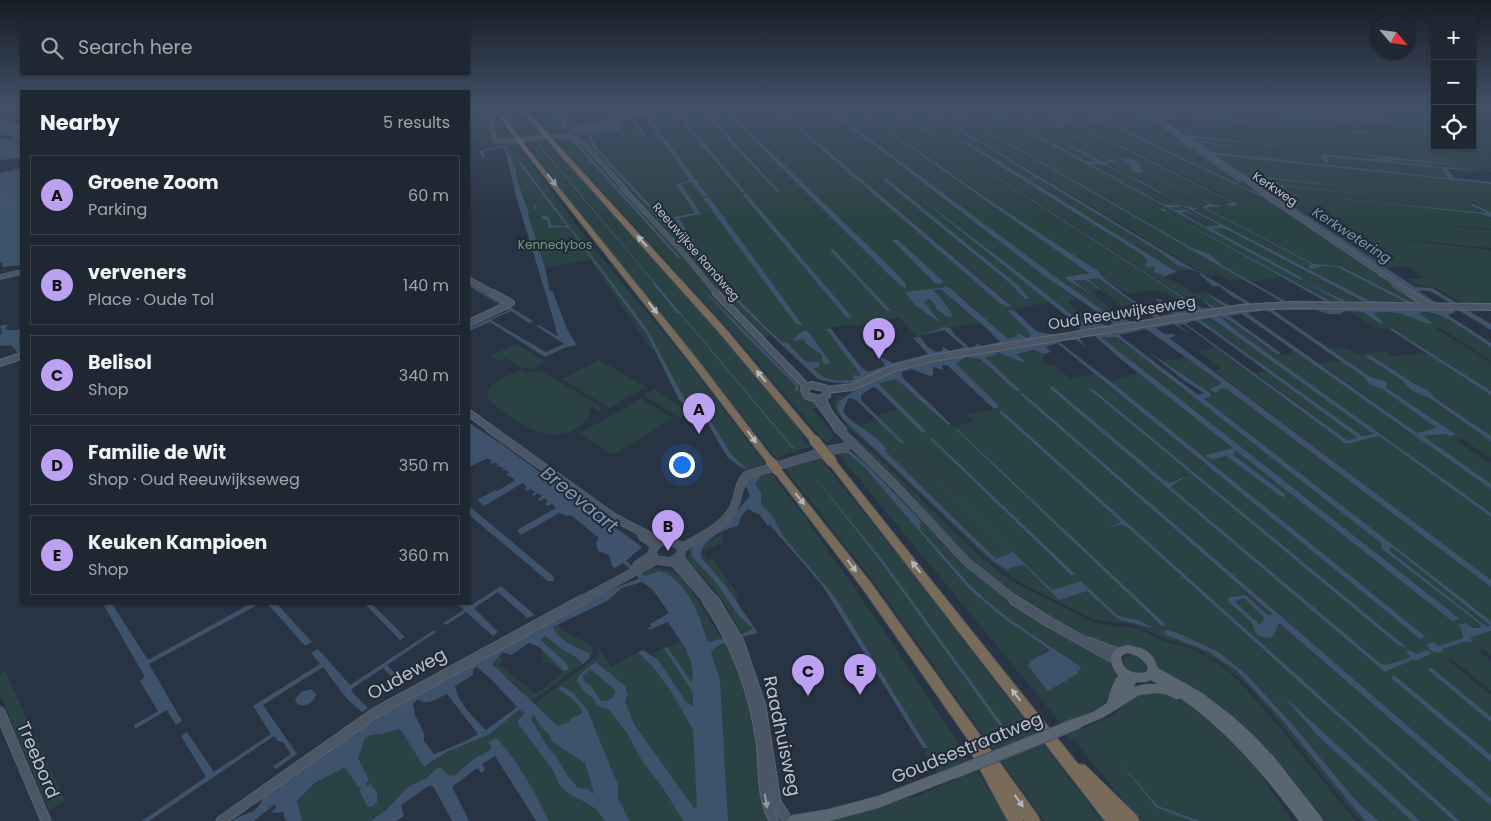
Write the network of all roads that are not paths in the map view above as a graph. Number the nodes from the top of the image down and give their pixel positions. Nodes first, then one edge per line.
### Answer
1 (522, 143) edge
2 (556, 143) edge
3 (582, 143) edge
4 (1191, 143) edge
5 (20, 272) edge
6 (0, 277) edge
7 (470, 280) edge
8 (1431, 306) junction
9 (1491, 307) edge
10 (470, 323) edge
11 (20, 356) edge
12 (0, 363) edge
13 (809, 386) junction
14 (827, 390) junction
15 (819, 399) junction
16 (470, 414) edge
17 (852, 442) junction
18 (658, 544) junction
19 (680, 545) junction
20 (654, 558) junction
21 (676, 559) junction
22 (736, 642) junction
23 (1116, 656) junction
24 (1152, 673) junction
25 (1129, 675) junction
26 (1125, 696) junction
27 (1190, 699) junction
28 (951, 703) junction
29 (1113, 703) junction
30 (0, 712) edge
31 (1057, 748) junction
32 (823, 818) edge
33 (46, 821) edge
34 (221, 821) edge
35 (774, 821) edge
36 (788, 821) edge
37 (793, 821) edge
38 (1016, 821) edge
39 (1033, 821) edge
40 (1114, 821) edge
41 (1132, 821) edge
42 (1307, 821) edge
43 (1317, 821) edge

1 -> 28 highway
31 -> 2 highway, bridge
3 - 13 street, Reeuwijkse Randweg
4 - 8 street, Kerkweg
5 - 6 street
7 - 10 street
8 - 9 street, Oud Reeuwijkseweg
8 - 14 street, Oud Reeuwijkseweg
11 - 12 street
13 - 14 street
13 - 15 street, Reeuwijkse Randweg
14 - 15 street
15 - 17 street
16 - 18 street
17 - 19 street
17 - 23 street
18 - 19 street
18 - 20 street
19 - 21 street
20 - 21 street
20 - 34 street, Oudeweg
21 - 22 street, Raadhuisweg
22 -> 35 street, Raadhuisweg
22 - 36 street, Raadhuisweg
23 - 24 main road
23 - 25 main road
24 - 25 main road
24 - 27 main road, Goudsestraatweg
24 - 43 main road
25 - 26 main road
25 - 29 main road
26 - 27 main road, Goudsestraatweg
26 - 29 main road, Goudsestraatweg
27 - 42 main road, Goudsestraatweg
28 - 38 highway
28 -> 39 highway
29 - 32 main road, Goudsestraatweg, bridge
30 - 33 street, Treebord
31 - 40 highway
31 - 41 highway
32 - 37 main road, Goudsestraatweg

